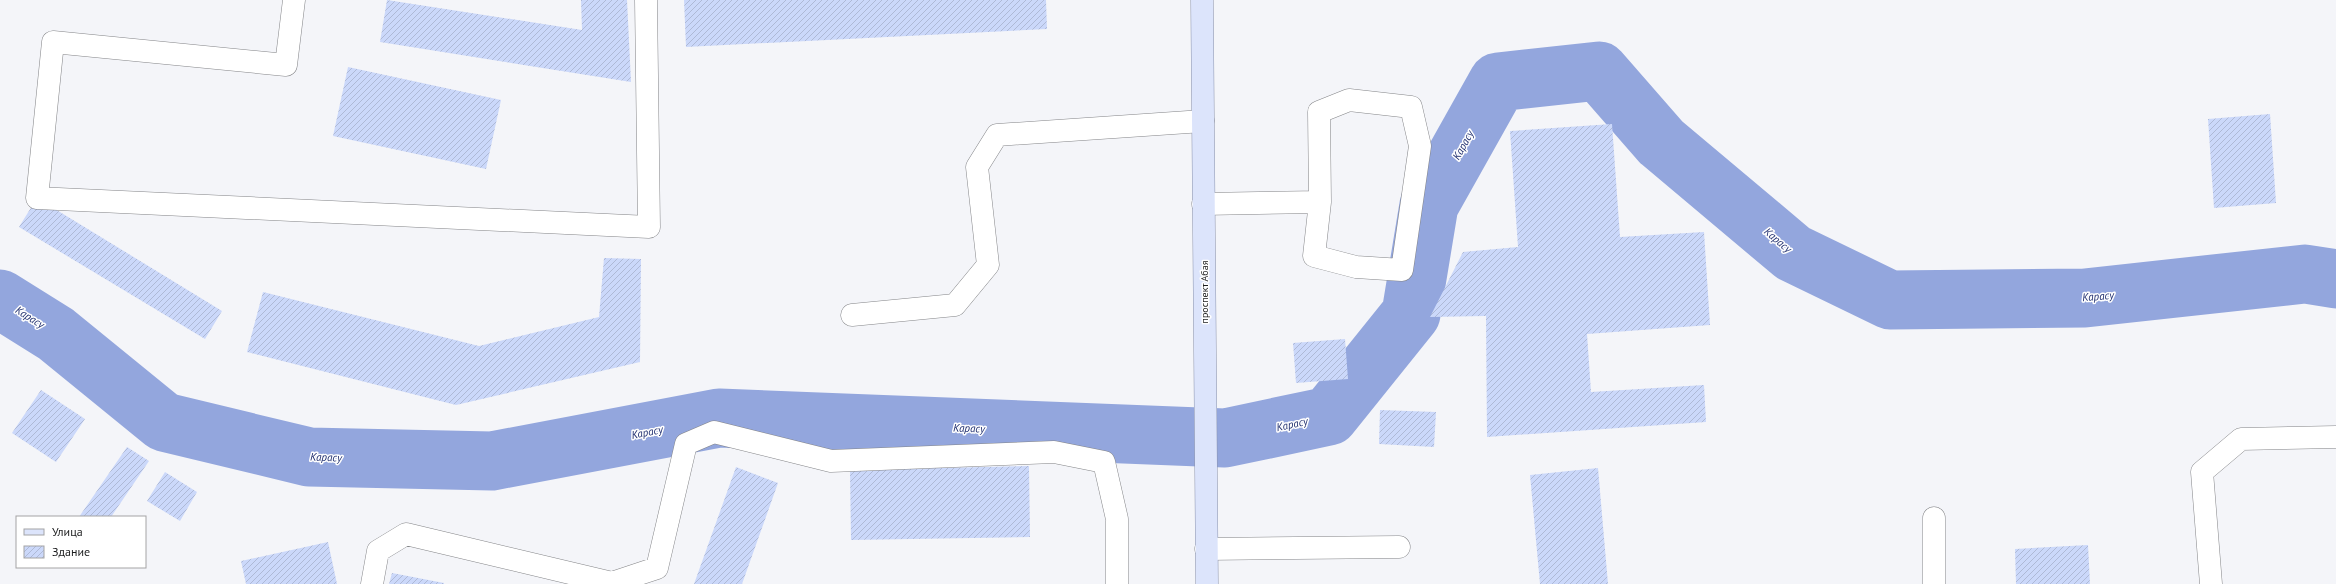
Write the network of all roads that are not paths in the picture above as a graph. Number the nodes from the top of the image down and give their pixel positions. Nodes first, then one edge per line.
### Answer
1 (294, 0) edge
2 (646, 0) edge
3 (1202, 0) edge
4 (1203, 121) junction
5 (1320, 202) junction
6 (1204, 204) junction
7 (852, 315) dead end
8 (2336, 437) edge
9 (1934, 518) dead end
10 (1399, 547) dead end
11 (1206, 549) junction
12 (372, 584) edge
13 (1117, 584) edge
14 (1207, 584) edge
15 (1934, 584) edge
16 (2211, 584) edge

1 - 2 street
3 - 4 main road, проспект Абая
4 - 6 main road, проспект Абая
4 - 7 street
5 - 5 street
5 - 6 street
6 - 11 main road, проспект Абая
8 - 16 street
9 - 15 street
10 - 11 street
11 - 14 main road, проспект Абая
12 - 13 street

